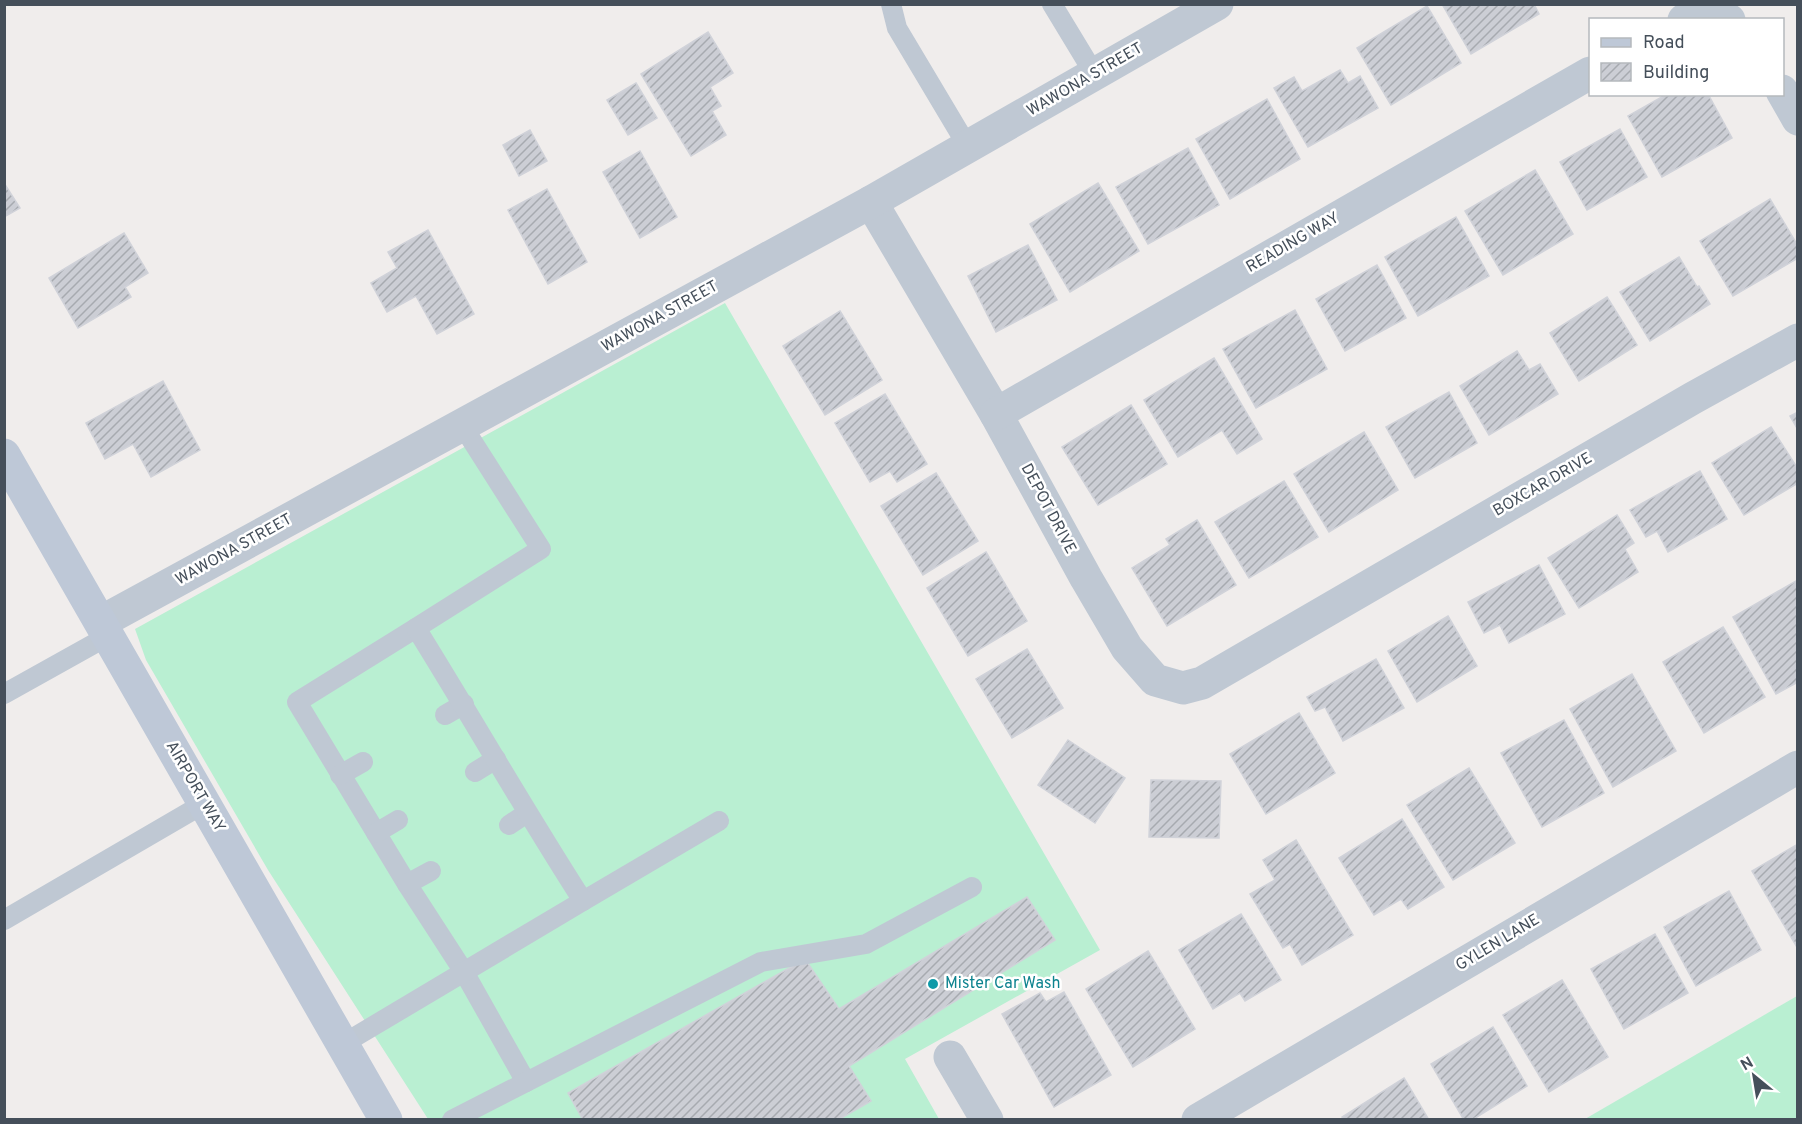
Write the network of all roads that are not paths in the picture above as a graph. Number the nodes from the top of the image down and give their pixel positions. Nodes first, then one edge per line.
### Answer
1 (891, 4) edge
2 (1052, 4) edge
3 (1217, 4) edge
4 (1690, 18) edge
5 (1724, 18) edge
6 (1589, 74) edge
7 (1095, 75) junction
8 (1784, 95) edge
9 (1797, 119) edge
10 (968, 147) junction
11 (871, 202) junction
12 (1797, 340) edge
13 (996, 414) junction
14 (462, 425) junction
15 (4, 454) edge
16 (416, 628) junction
17 (104, 629) junction
18 (1290, 632) joint
19 (4, 694) edge
20 (464, 704) junction
21 (445, 715) dead end
22 (496, 759) junction
23 (363, 762) dead end
24 (1797, 767) edge
25 (475, 772) dead end
26 (340, 775) junction
27 (205, 804) junction
28 (527, 813) junction
29 (398, 820) dead end
30 (719, 821) dead end
31 (510, 825) dead end
32 (376, 833) junction
33 (431, 871) dead end
34 (406, 884) junction
35 (972, 887) dead end
36 (583, 901) junction
37 (4, 920) edge
38 (464, 972) junction
39 (343, 1044) junction
40 (950, 1057) dead end
41 (526, 1082) junction
42 (387, 1119) edge
43 (452, 1119) edge
44 (987, 1119) edge
45 (1198, 1119) edge

1 - 10 lane
2 - 7 lane
3 - 7 street, WAWONA STREET
4 - 5 street
6 - 13 street, READING WAY
7 - 10 street, WAWONA STREET
8 - 9 street
10 - 11 street, WAWONA STREET
11 - 13 street, DEPOT DRIVE
11 - 14 street, WAWONA STREET
12 - 18 street, BOXCAR DRIVE
13 - 18 street, DEPOT DRIVE
14 - 16 lane
14 - 17 street, WAWONA STREET
15 - 17 main road, AIRPORT WAY
16 - 20 lane
16 - 26 lane
17 - 19 lane
17 - 27 main road, AIRPORT WAY
20 - 21 lane
20 - 22 lane
22 - 25 lane
22 - 28 lane
23 - 26 lane
24 - 45 street, GYLEN LANE
26 - 32 lane
27 - 37 lane
27 - 39 main road, AIRPORT WAY
28 - 31 lane
28 - 36 lane
29 - 32 lane
30 - 36 lane
32 - 34 lane
33 - 34 lane
34 - 38 lane
35 - 41 lane
36 - 38 lane
38 - 39 lane
38 - 41 lane
39 - 42 main road, AIRPORT WAY
40 - 44 street
41 - 43 lane

